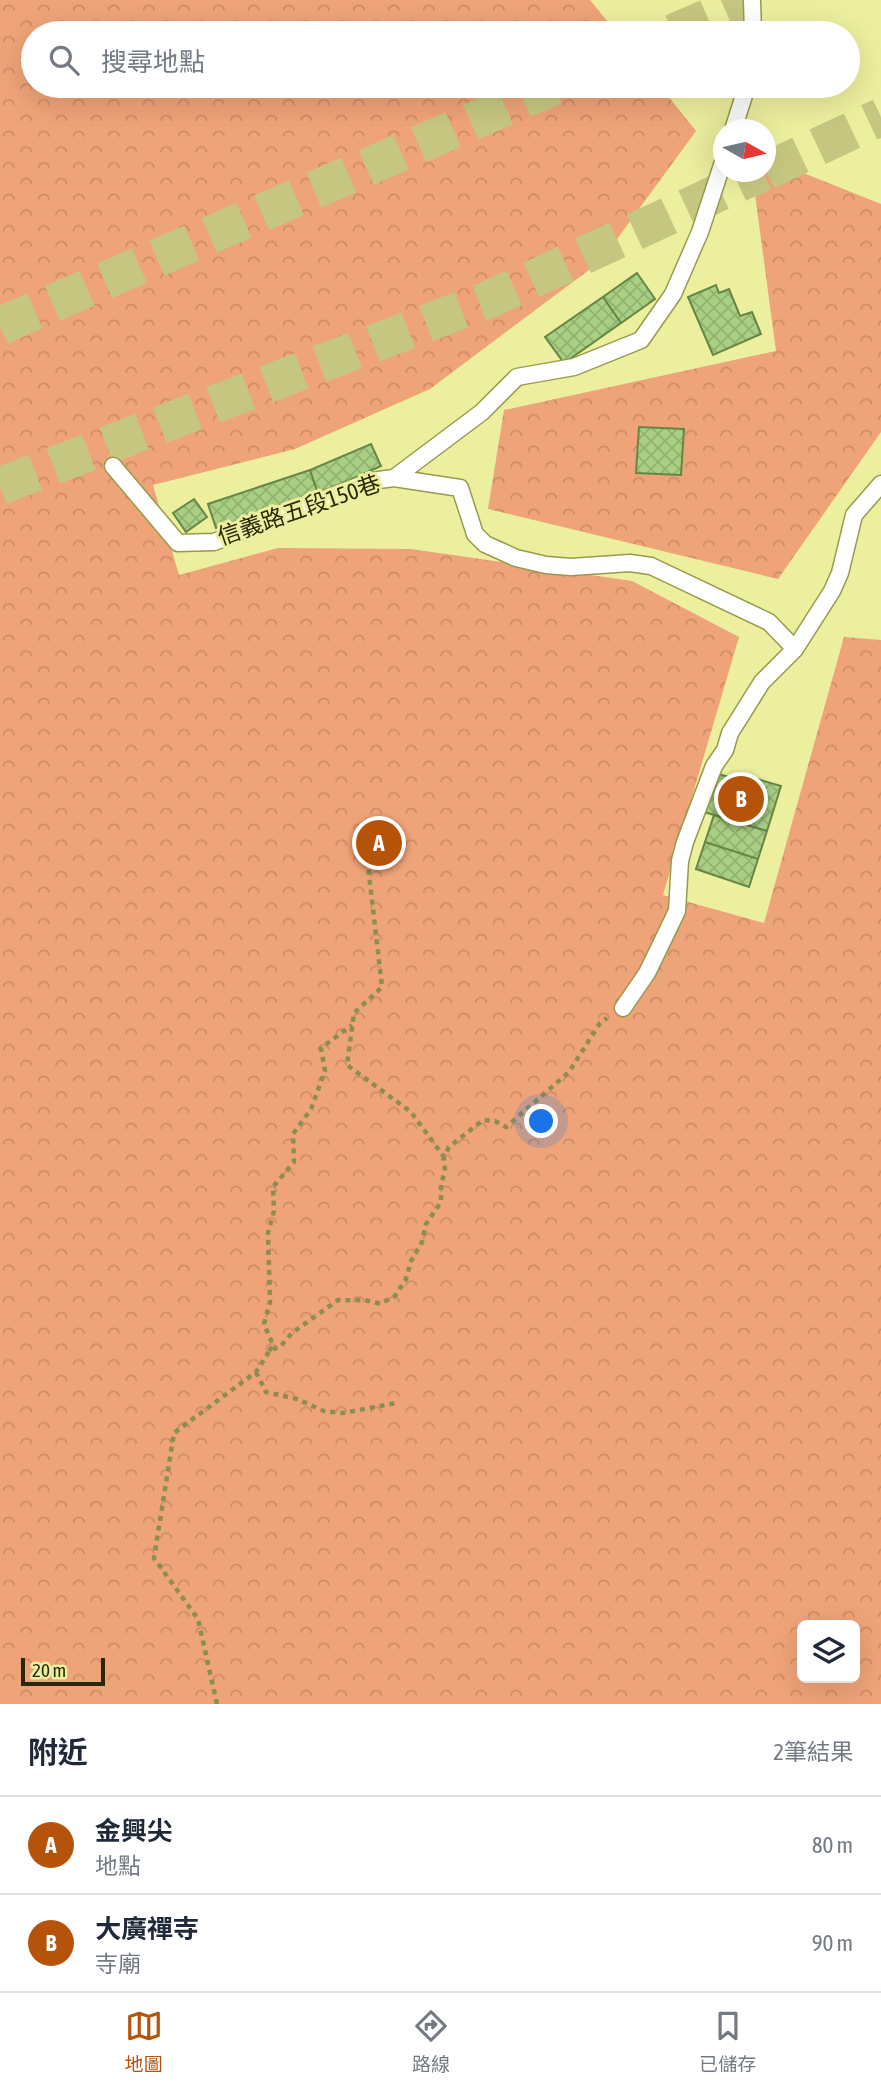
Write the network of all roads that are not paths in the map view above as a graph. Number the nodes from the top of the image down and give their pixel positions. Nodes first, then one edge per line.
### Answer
1 (752, 0) edge
2 (753, 21) edge
3 (743, 98) edge
4 (736, 119) edge
5 (716, 182) edge
6 (113, 466) dead end
7 (394, 478) junction
8 (881, 484) edge
9 (792, 646) junction
10 (623, 1008) road end

1 - 2 lane
3 - 4 lane
5 - 7 lane, 信義路五段150巷
6 - 7 lane, 信義路五段150巷
7 - 9 lane, 信義路五段150巷
8 - 9 lane
9 - 10 lane

